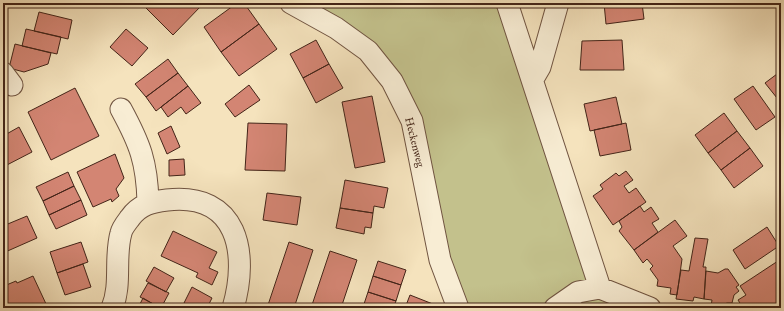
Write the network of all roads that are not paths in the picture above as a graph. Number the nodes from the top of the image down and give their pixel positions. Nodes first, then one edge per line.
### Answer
1 (291, 3) edge
2 (507, 3) edge
3 (558, 3) edge
4 (533, 79) junction
5 (121, 109) dead end
6 (148, 202) junction
7 (600, 288) junction
8 (112, 308) edge
9 (233, 308) edge
10 (458, 308) edge
11 (555, 308) edge
12 (650, 308) edge

1 - 10 street, Heckenweg
2 - 4 street
3 - 4 street
4 - 7 street
5 - 6 street
6 - 8 street
6 - 9 street
7 - 11 street
7 - 12 street

